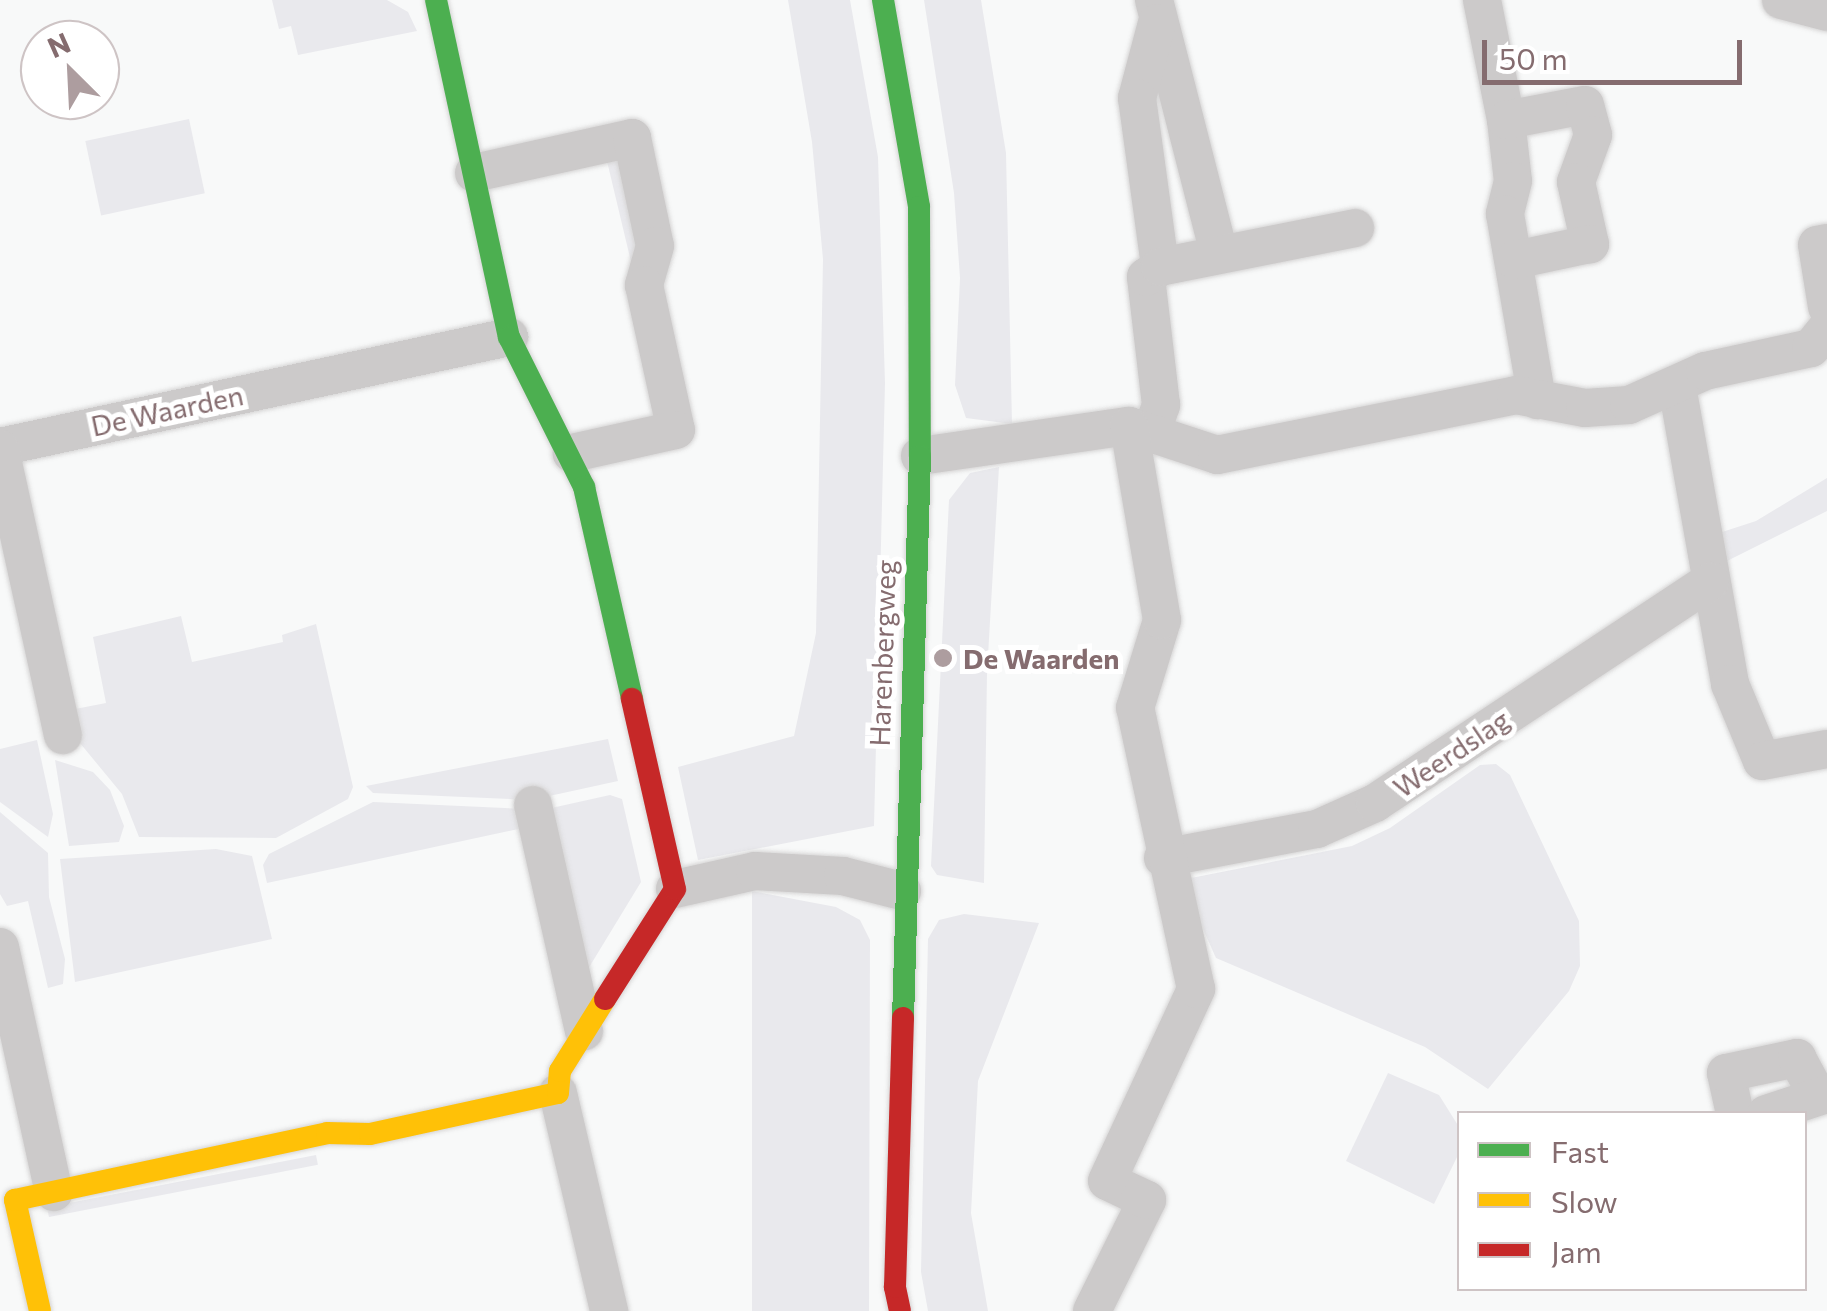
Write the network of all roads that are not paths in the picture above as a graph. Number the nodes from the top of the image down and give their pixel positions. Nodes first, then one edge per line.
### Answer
1 (436, 0) edge
2 (883, 0) edge
3 (1482, 0) edge
4 (1782, 0) edge
5 (1156, 11) edge
6 (1827, 12) edge
7 (1506, 120) junction
8 (474, 173) junction
9 (1354, 228) dead end
10 (1827, 243) edge
11 (1219, 254) junction
12 (1516, 260) junction
13 (1160, 268) junction
14 (1827, 306) edge
15 (1827, 328) edge
16 (510, 337) junction
17 (1677, 386) junction
18 (1536, 400) junction
19 (1140, 428) junction
20 (0, 448) edge
21 (572, 453) junction
22 (920, 456) junction
23 (1710, 581) junction
24 (63, 734) dead end
25 (1827, 749) edge
26 (534, 805) dead end
27 (1164, 858) junction
28 (674, 889) junction
29 (902, 891) junction
30 (0, 948) edge
31 (584, 1031) junction
32 (558, 1093) junction
33 (1822, 1095) edge
34 (1734, 1111) edge
35 (1779, 1111) edge
36 (54, 1192) junction
37 (40, 1311) edge
38 (609, 1311) edge
39 (900, 1311) edge
40 (1092, 1311) edge

1 - 8 street
2 - 22 street, Harenbergweg
3 - 7 street
4 - 6 street
5 - 11 street
5 - 13 street
7 - 12 street
7 - 12 street
8 - 16 street
8 - 21 street
9 - 11 street
10 - 14 street
11 - 13 street
12 - 18 street
13 - 19 street
15 - 17 street
16 - 20 street, De Waarden
16 - 21 street
17 - 18 street
17 - 23 street
18 - 19 street
19 - 22 street
19 - 27 street
20 - 24 street, De Waarden
21 - 28 street
22 - 29 street, Harenbergweg
23 - 25 street
23 - 27 street, Weerdslag
26 - 31 street
27 - 40 street
28 - 29 street
28 - 31 street
29 - 39 street, Harenbergweg
30 - 36 street
31 - 32 street
32 - 36 street
32 - 38 street
33 - 34 street
33 - 35 street
36 - 37 street

